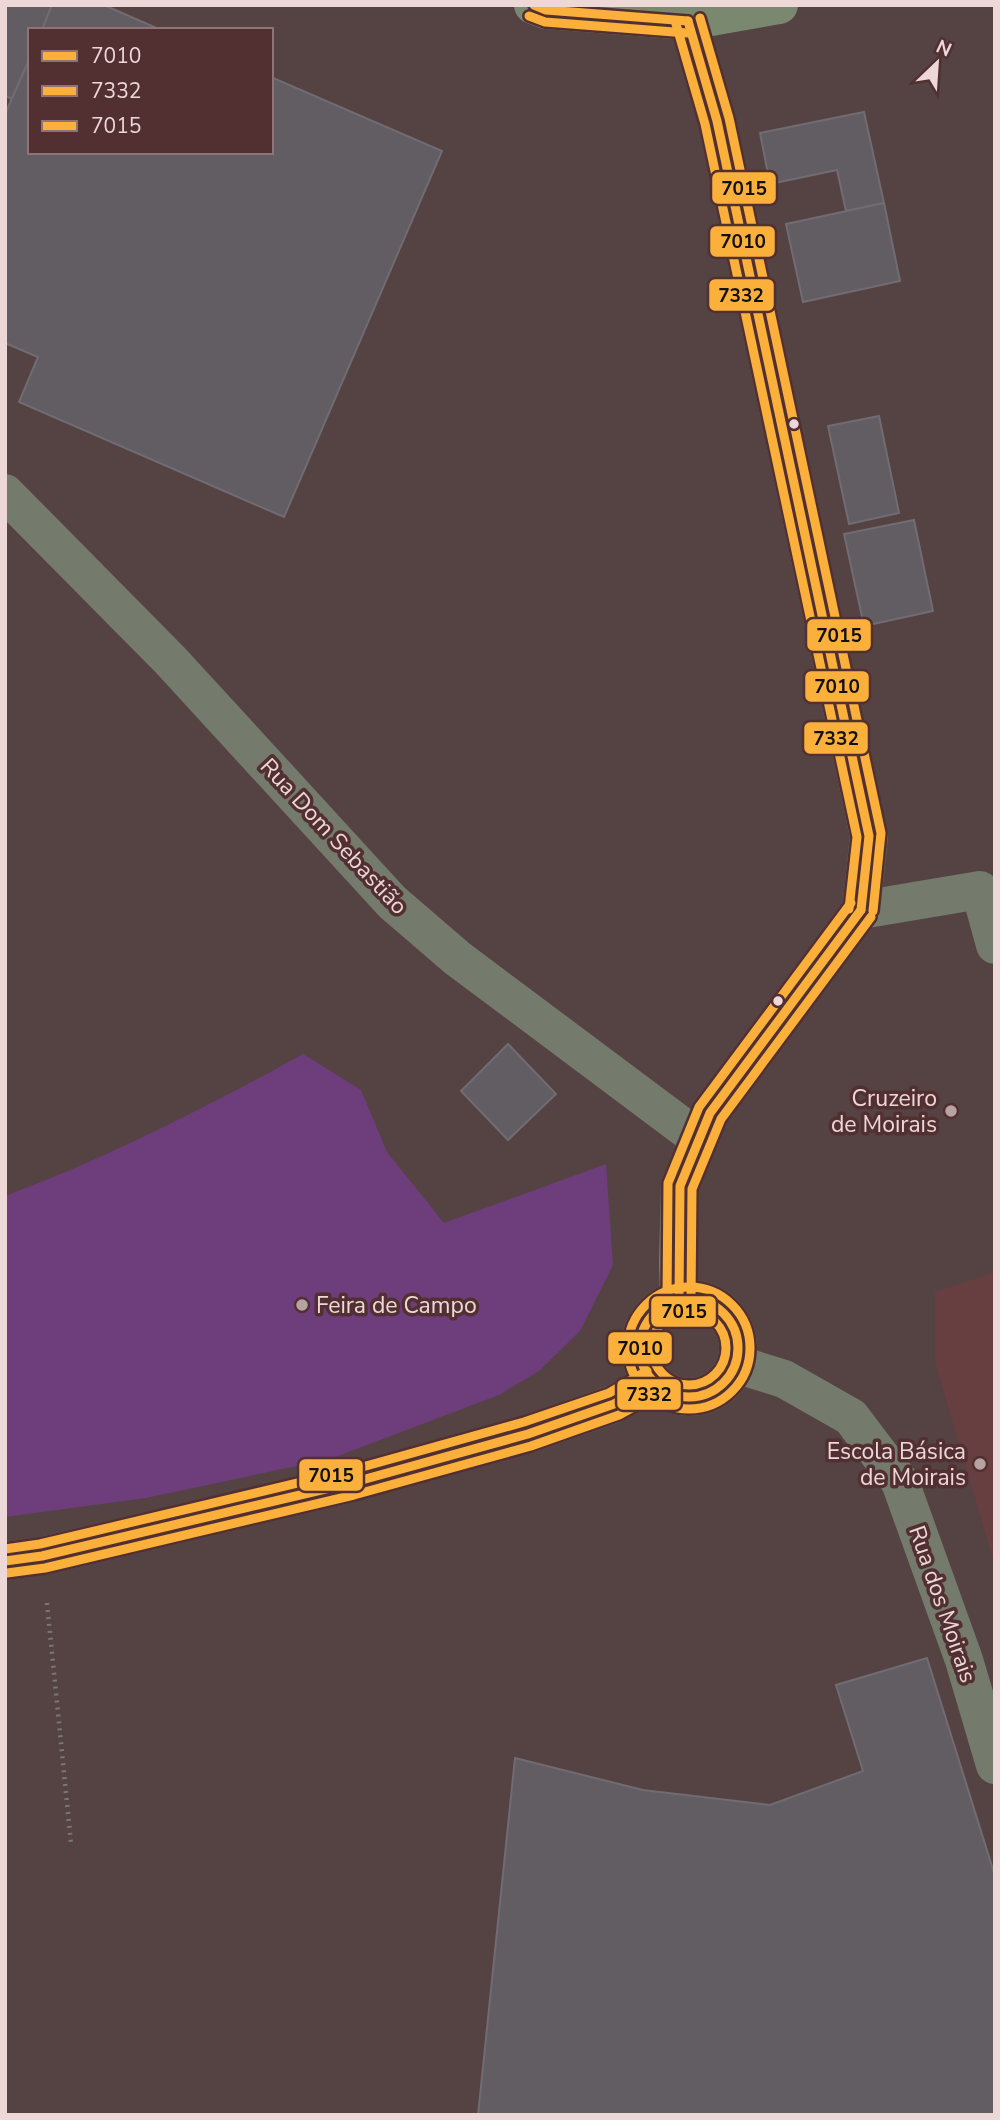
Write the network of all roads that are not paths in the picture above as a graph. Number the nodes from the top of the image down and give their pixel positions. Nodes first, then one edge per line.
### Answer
1 (533, 5) edge
2 (779, 5) edge
3 (682, 13) edge
4 (5, 493) edge
5 (861, 910) junction
6 (995, 945) edge
7 (699, 1139) junction
8 (679, 1300) junction
9 (736, 1364) junction
10 (653, 1382) junction
11 (24, 1559) edge
12 (995, 1765) edge

1 - 3 main road
2 - 3 main road
3 - 5 street
4 - 7 street, Rua Dom Sebastião
5 - 6 street
5 - 7 street
7 - 8 street
8 - 9 street
8 - 10 street
9 - 10 street
9 - 12 street, Rua dos Moirais
10 - 11 street

